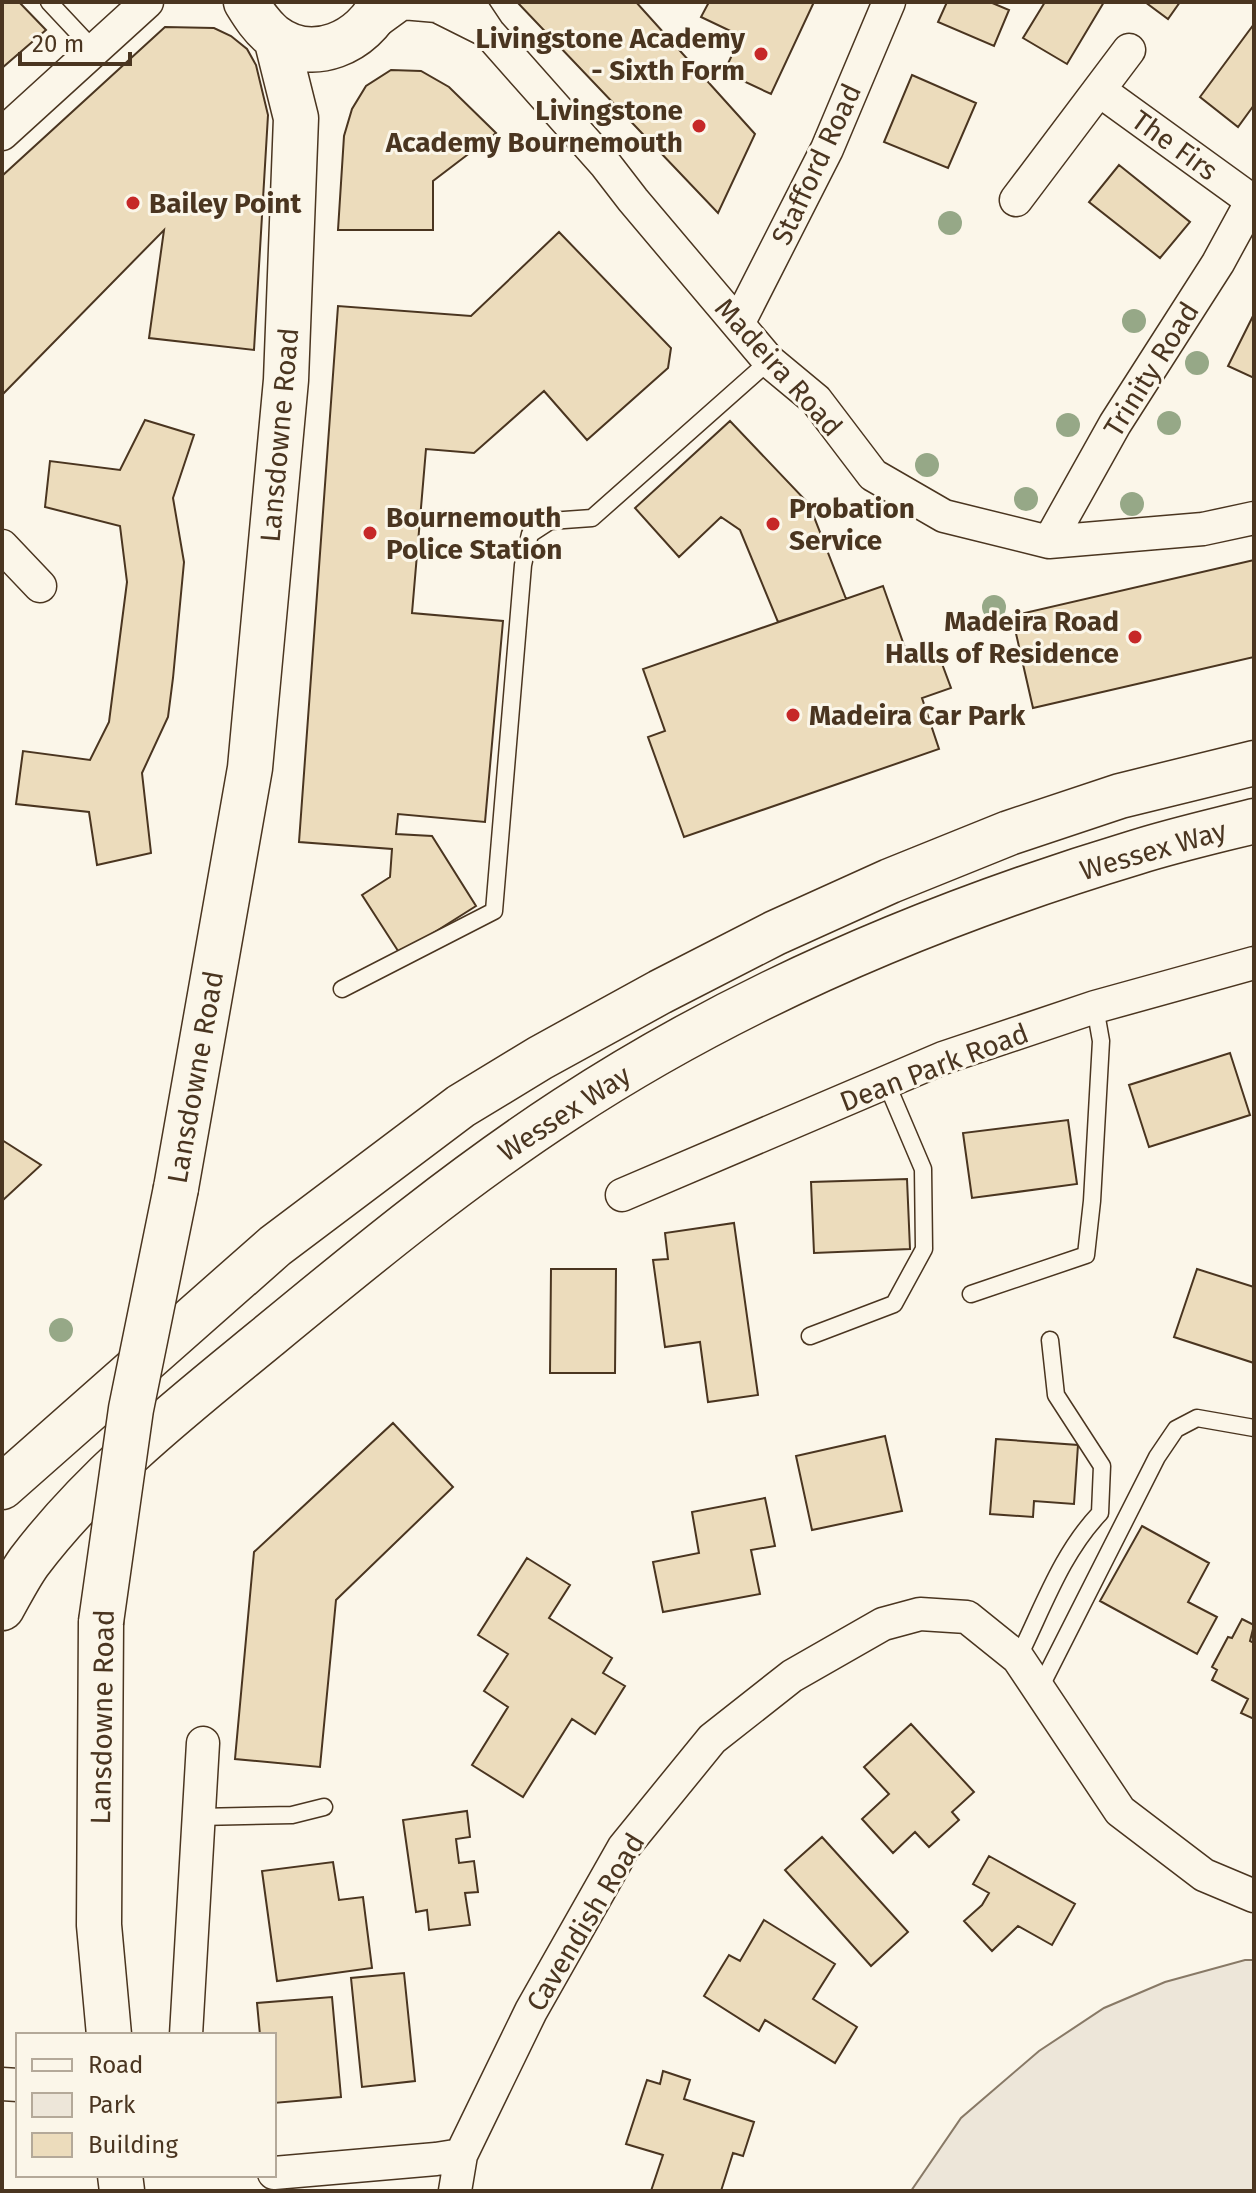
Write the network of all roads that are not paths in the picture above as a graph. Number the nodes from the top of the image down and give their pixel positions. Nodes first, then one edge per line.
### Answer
1 (49, 2) edge
2 (147, 2) edge
3 (468, 2) edge
4 (889, 2) edge
5 (252, 16) edge
6 (361, 26) edge
7 (488, 32) junction
8 (94, 50) junction
9 (1129, 50) dead end
10 (1099, 90) junction
11 (296, 118) junction
12 (2, 134) edge
13 (1252, 198) edge
14 (1016, 200) dead end
15 (738, 324) junction
16 (769, 361) junction
17 (1254, 518) edge
18 (1049, 542) junction
19 (2, 546) edge
20 (40, 586) dead end
21 (1254, 763) edge
22 (1254, 821) edge
23 (1254, 963) edge
24 (342, 989) dead end
25 (1095, 1007) junction
26 (886, 1082) junction
27 (622, 1195) dead end
28 (971, 1294) dead end
29 (810, 1336) dead end
30 (1050, 1340) dead end
31 (1254, 1428) edge
32 (2, 1487) edge
33 (2, 1608) edge
34 (1018, 1658) junction
35 (1039, 1690) junction
36 (203, 1743) dead end
37 (324, 1807) dead end
38 (198, 1817) junction
39 (1254, 1896) edge
40 (109, 2033) edge
41 (186, 2033) edge
42 (461, 2155) junction
43 (276, 2173) edge
44 (455, 2191) edge

1 - 8 lane
2 - 8 street
3 - 7 street, Madeira Road
4 - 15 street, Stafford Road
5 - 6 main road
5 - 11 main road, Lansdowne Road
6 - 7 street, Madeira Road
6 - 11 main road, Lansdowne Road
7 - 15 street, Madeira Road
8 - 12 street
9 - 10 street
10 - 13 street, The Firs
10 - 14 street
11 - 40 main road, Lansdowne Road, bridge
13 - 18 street, Trinity Road
15 - 16 street, Madeira Road
16 - 18 street, Madeira Road
16 - 24 lane
17 - 18 street, Madeira Road
19 - 20 street
21 - 32 main road, Wessex Way
22 - 33 main road, Wessex Way
23 - 25 street, Dean Park Road
25 - 26 street, Dean Park Road
25 - 28 lane
26 - 27 street, Dean Park Road
26 - 29 lane
30 - 34 lane
31 - 35 lane
34 - 35 street, Cavendish Road
34 - 42 street, Cavendish Road
35 - 39 street, Cavendish Road
36 - 38 street
37 - 38 lane
38 - 41 street
42 - 43 street
42 - 44 street, Cavendish Road

